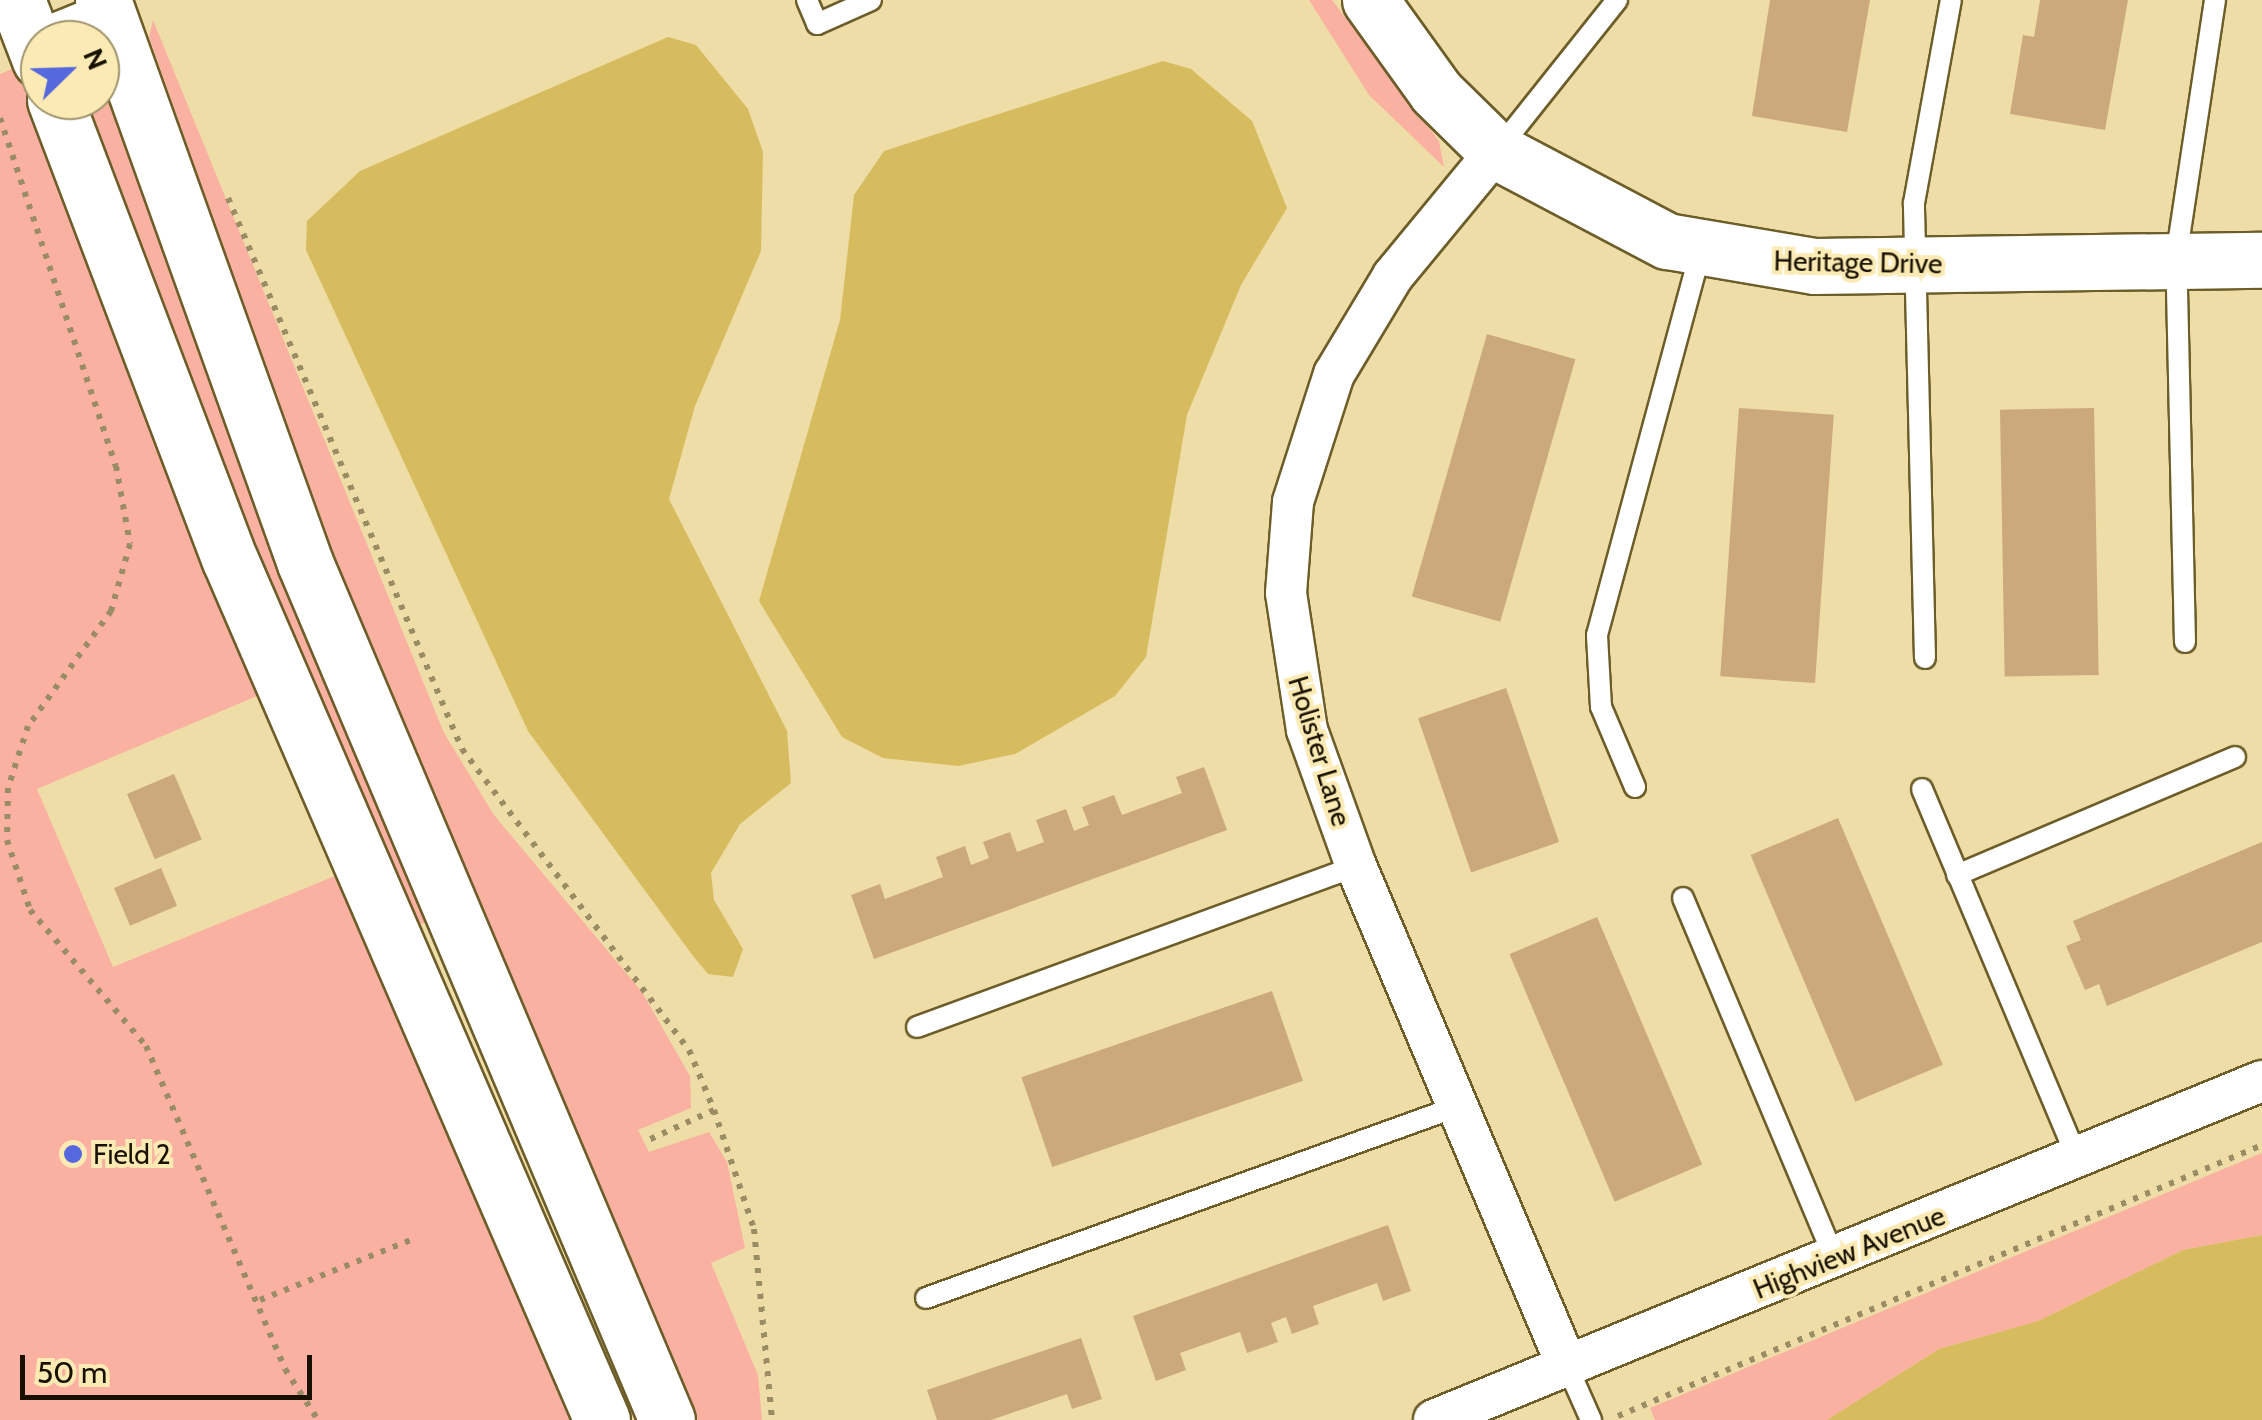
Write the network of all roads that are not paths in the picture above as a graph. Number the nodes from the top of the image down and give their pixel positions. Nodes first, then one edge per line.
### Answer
1 (808, 0) edge
2 (872, 0) edge
3 (1370, 0) edge
4 (1617, 0) edge
5 (1951, 0) edge
6 (2215, 0) edge
7 (106, 1) edge
8 (57, 20) edge
9 (63, 120) edge
10 (1496, 152) junction
11 (1701, 250) junction
12 (2176, 258) junction
13 (2262, 260) edge
14 (1913, 266) junction
15 (2185, 642) dead end
16 (1925, 658) dead end
17 (2234, 757) dead end
18 (1634, 787) dead end
19 (1922, 788) dead end
20 (1356, 866) junction
21 (1957, 875) junction
22 (1683, 898) dead end
23 (916, 1028) dead end
24 (2262, 1081) edge
25 (1456, 1108) junction
26 (2077, 1158) junction
27 (1834, 1258) junction
28 (926, 1298) dead end
29 (1568, 1368) junction
30 (602, 1420) edge
31 (666, 1420) edge
32 (1434, 1420) edge
33 (1591, 1420) edge

1 - 2 lane
3 - 10 main road, Heritage Drive
4 - 10 lane
5 - 14 lane
6 - 12 lane
7 - 8 lane
7 - 31 main road
9 - 30 main road
10 - 11 main road, Heritage Drive
10 - 20 street, Holister Lane
11 - 14 main road, Heritage Drive
11 - 18 lane
12 - 13 main road, Heritage Drive
12 - 14 main road, Heritage Drive
12 - 15 lane
14 - 16 lane
17 - 21 lane
19 - 21 lane
20 - 23 lane
20 - 25 street, Holister Lane
21 - 26 lane
22 - 27 lane
24 - 26 street, Highview Avenue
25 - 28 lane
25 - 29 street, Holister Lane
26 - 27 street, Highview Avenue
27 - 29 street, Highview Avenue
29 - 32 street, Highview Avenue
29 - 33 lane

